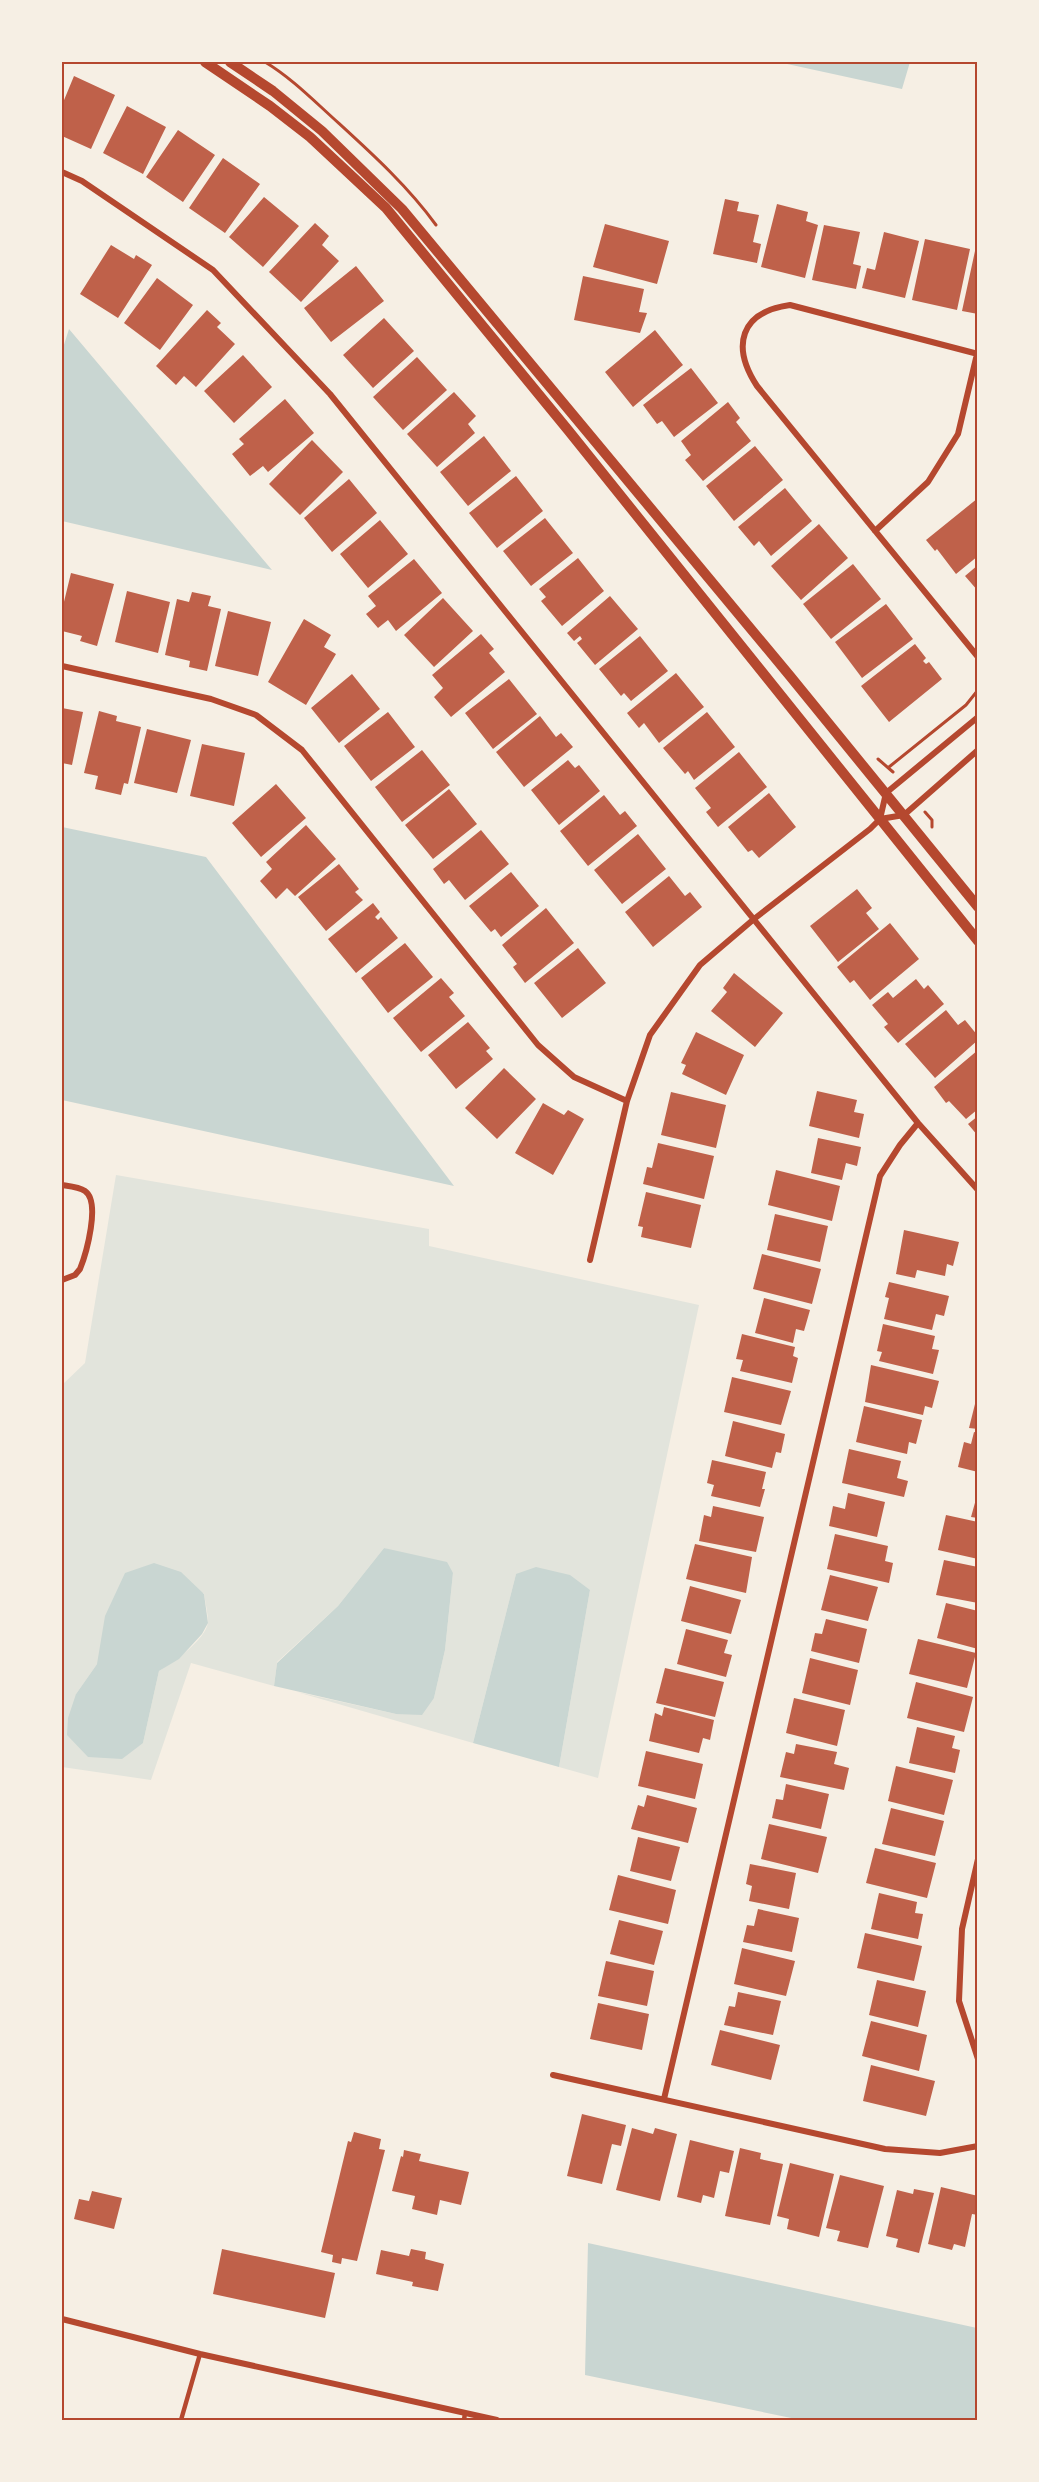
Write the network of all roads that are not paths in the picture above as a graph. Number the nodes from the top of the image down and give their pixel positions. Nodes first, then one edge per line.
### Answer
1 (205, 62) edge
2 (230, 62) edge
3 (62, 172) edge
4 (977, 354) edge
5 (875, 531) junction
6 (978, 657) edge
7 (62, 666) edge
8 (978, 717) edge
9 (978, 750) edge
10 (886, 794) junction
11 (903, 815) junction
12 (880, 819) junction
13 (978, 907) edge
14 (754, 919) junction
15 (978, 941) edge
16 (627, 1101) junction
17 (918, 1123) junction
18 (62, 1185) edge
19 (978, 1190) edge
20 (590, 1260) dead end
21 (62, 1280) edge
22 (978, 1858) edge
23 (978, 2059) edge
24 (553, 2075) dead end
25 (663, 2099) junction
26 (978, 2146) edge
27 (62, 2319) edge
28 (200, 2354) junction
29 (464, 2417) edge
30 (182, 2421) edge
31 (497, 2421) edge

1 - 12 street
2 - 10 street
3 - 14 street
4 - 5 street
4 - 5 street
5 - 6 street
7 - 16 street
8 - 10 street
9 - 11 street
10 - 11 street
10 - 12 street
11 - 12 street
11 - 13 street
12 - 14 street
12 - 15 street
14 - 16 street
14 - 17 street
16 - 20 street
17 - 19 street
17 - 25 street
18 - 21 street
22 - 23 street
24 - 25 street
25 - 26 street
27 - 28 street
28 - 29 street
28 - 30 lane
29 - 31 street

